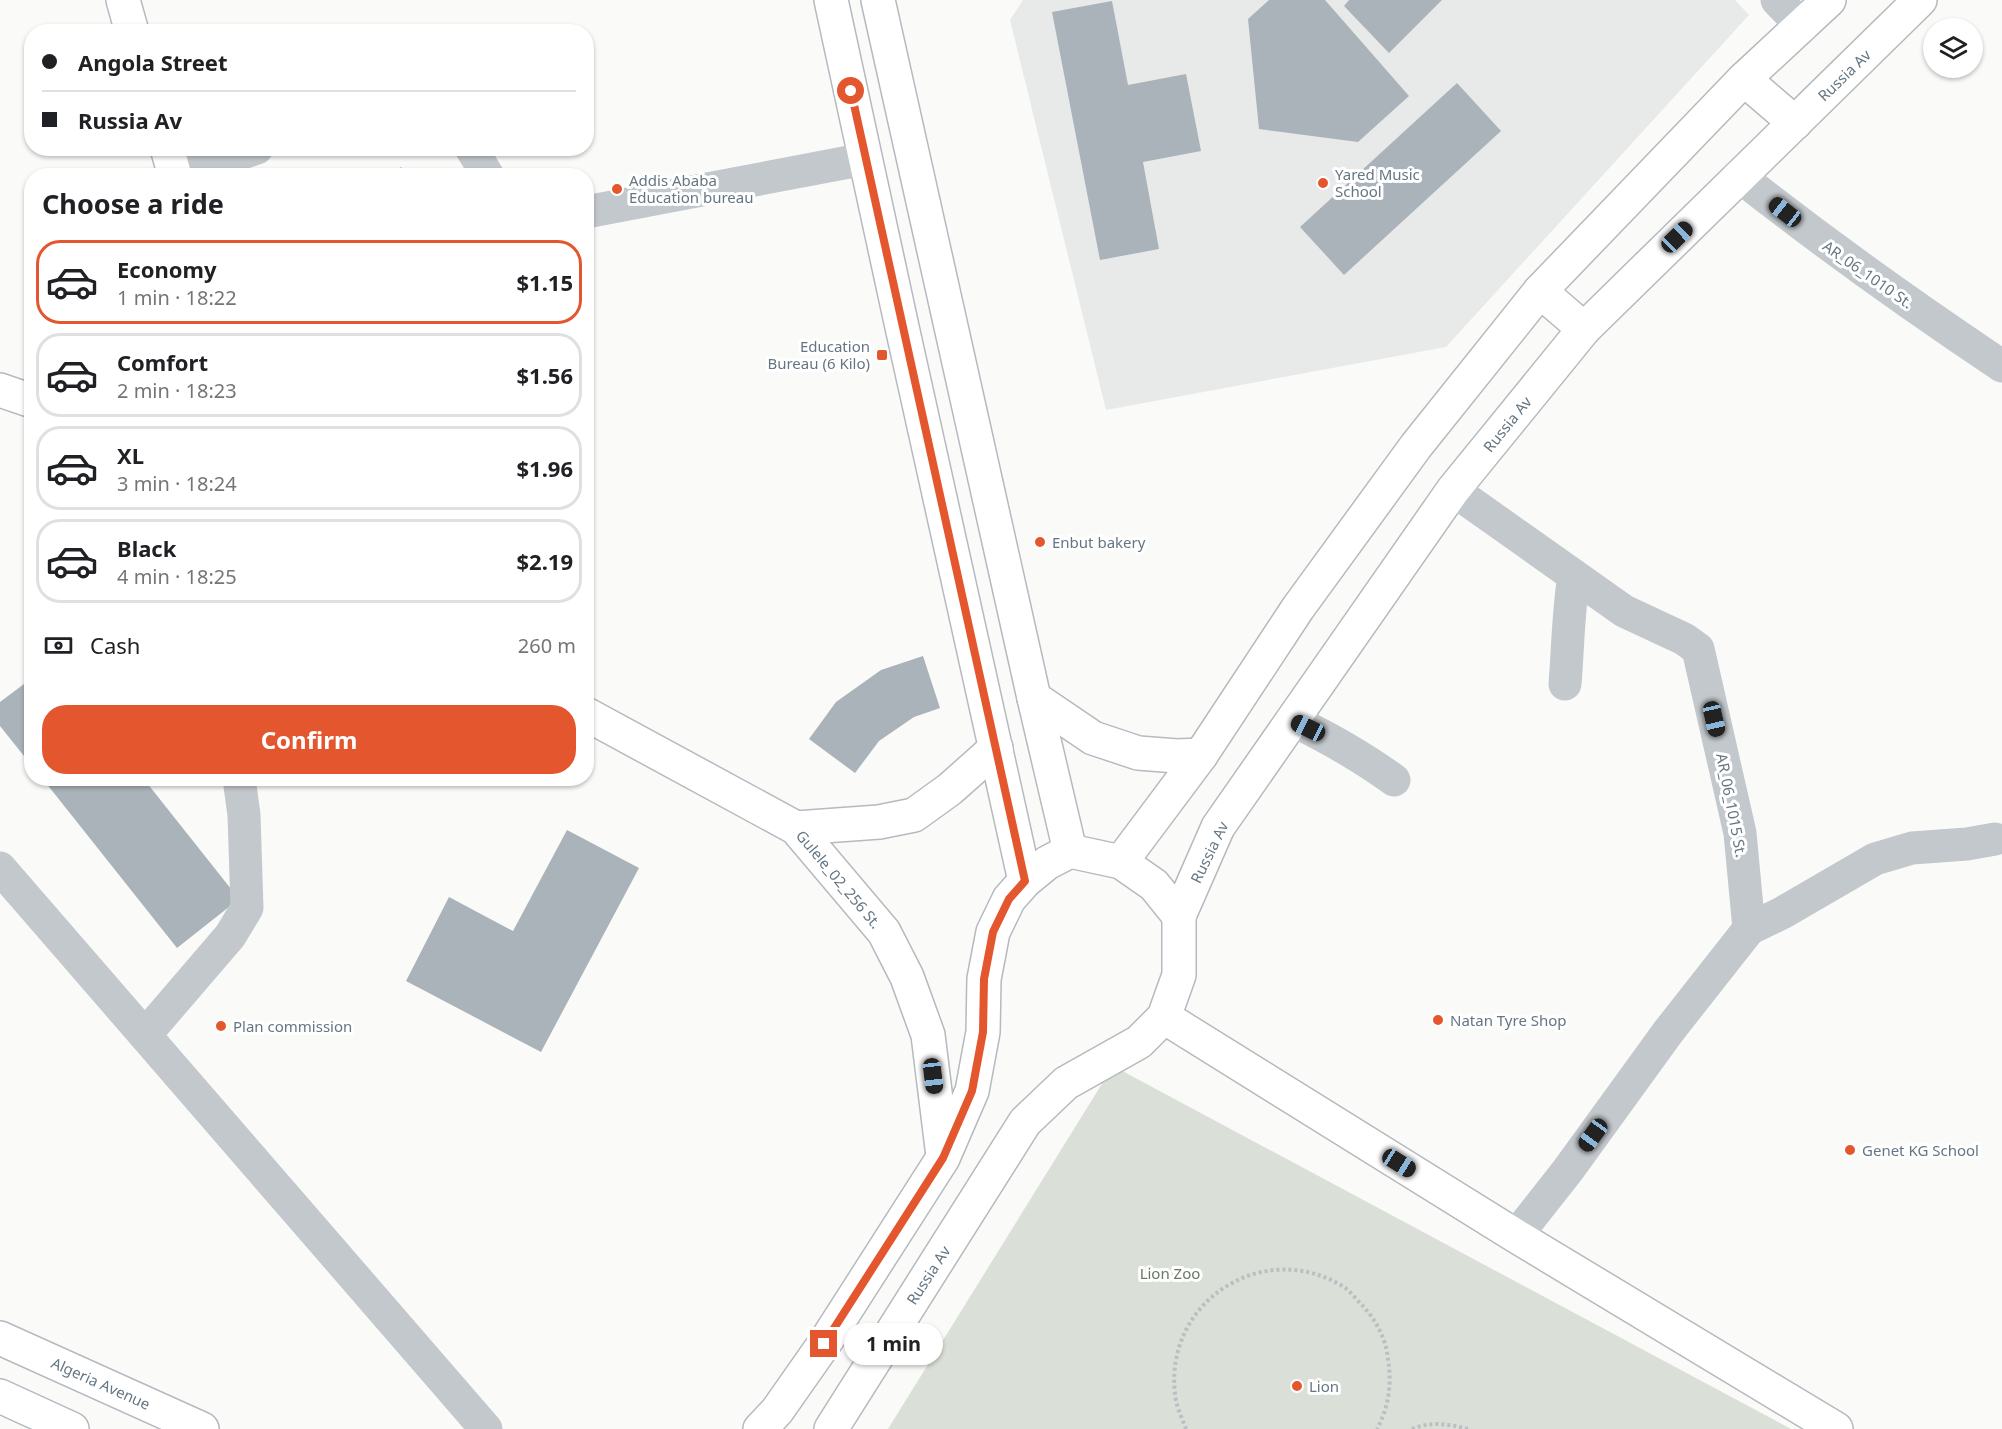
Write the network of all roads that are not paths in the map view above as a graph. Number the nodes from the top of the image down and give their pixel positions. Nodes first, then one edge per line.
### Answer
1 (123, 0) edge
2 (831, 0) edge
3 (878, 0) edge
4 (1777, 0) edge
5 (1829, 0) edge
6 (1920, 0) edge
7 (130, 24) edge
8 (1802, 27) junction
9 (1744, 79) junction
10 (1795, 123) junction
11 (234, 156) edge
12 (866, 159) junction
13 (199, 168) edge
14 (1739, 176) junction
15 (594, 210) edge
16 (1540, 291) junction
17 (1584, 329) junction
18 (2002, 366) edge
19 (0, 390) edge
20 (24, 398) edge
21 (1453, 490) junction
22 (1574, 576) junction
23 (1565, 684) dead end
24 (1034, 698) junction
25 (594, 718) edge
26 (1292, 720) junction
27 (996, 748) junction
28 (1201, 755) junction
29 (1394, 780) dead end
30 (240, 786) edge
31 (796, 828) junction
32 (1995, 839) dead end
33 (1070, 851) junction
34 (1121, 862) junction
35 (0, 868) edge
36 (1025, 881) junction
37 (1179, 916) junction
38 (1749, 928) junction
39 (1164, 1017) junction
40 (145, 1035) junction
41 (943, 1158) junction
42 (1516, 1236) junction
43 (0, 1338) edge
44 (0, 1396) edge
45 (147, 1417) edge
46 (72, 1429) edge
47 (202, 1429) edge
48 (486, 1429) edge
49 (760, 1429) edge
50 (831, 1429) edge
51 (1836, 1429) edge

1 - 7 main road
2 - 12 main road
3 - 24 main road
4 - 8 street
5 - 8 main road
6 - 10 main road, Russia Av
8 - 9 main road
9 - 10 main road
9 - 16 main road
10 - 14 main road, Russia Av
11 - 13 street
12 - 15 street
12 - 27 main road
14 - 17 main road, Russia Av
14 - 18 street, AR_06_1010 St.
16 - 17 main road
16 - 28 main road
17 - 21 main road, Russia Av
19 - 20 main road
21 - 22 street, AR_06_1015 St.
21 - 26 main road, Russia Av
22 - 23 street
22 - 38 street, AR_06_1015 St.
24 - 28 main road
24 - 33 main road
25 - 31 main road, Gulele_02_256 St.
26 - 29 street
26 - 37 main road, Russia Av
27 - 31 main road
27 - 36 main road
28 - 34 main road
30 - 40 street
31 - 41 main road, Gulele_02_256 St.
32 - 38 street
33 - 34 main road
33 - 36 main road
34 - 37 main road
35 - 40 street
36 - 41 main road
37 - 39 main road
38 - 42 street
39 - 42 main road
39 - 50 main road, Russia Av
40 - 48 street
41 - 49 main road
42 - 51 main road
43 - 45 main road, Algeria Avenue
44 - 46 main road
45 - 47 main road, Algeria Avenue

